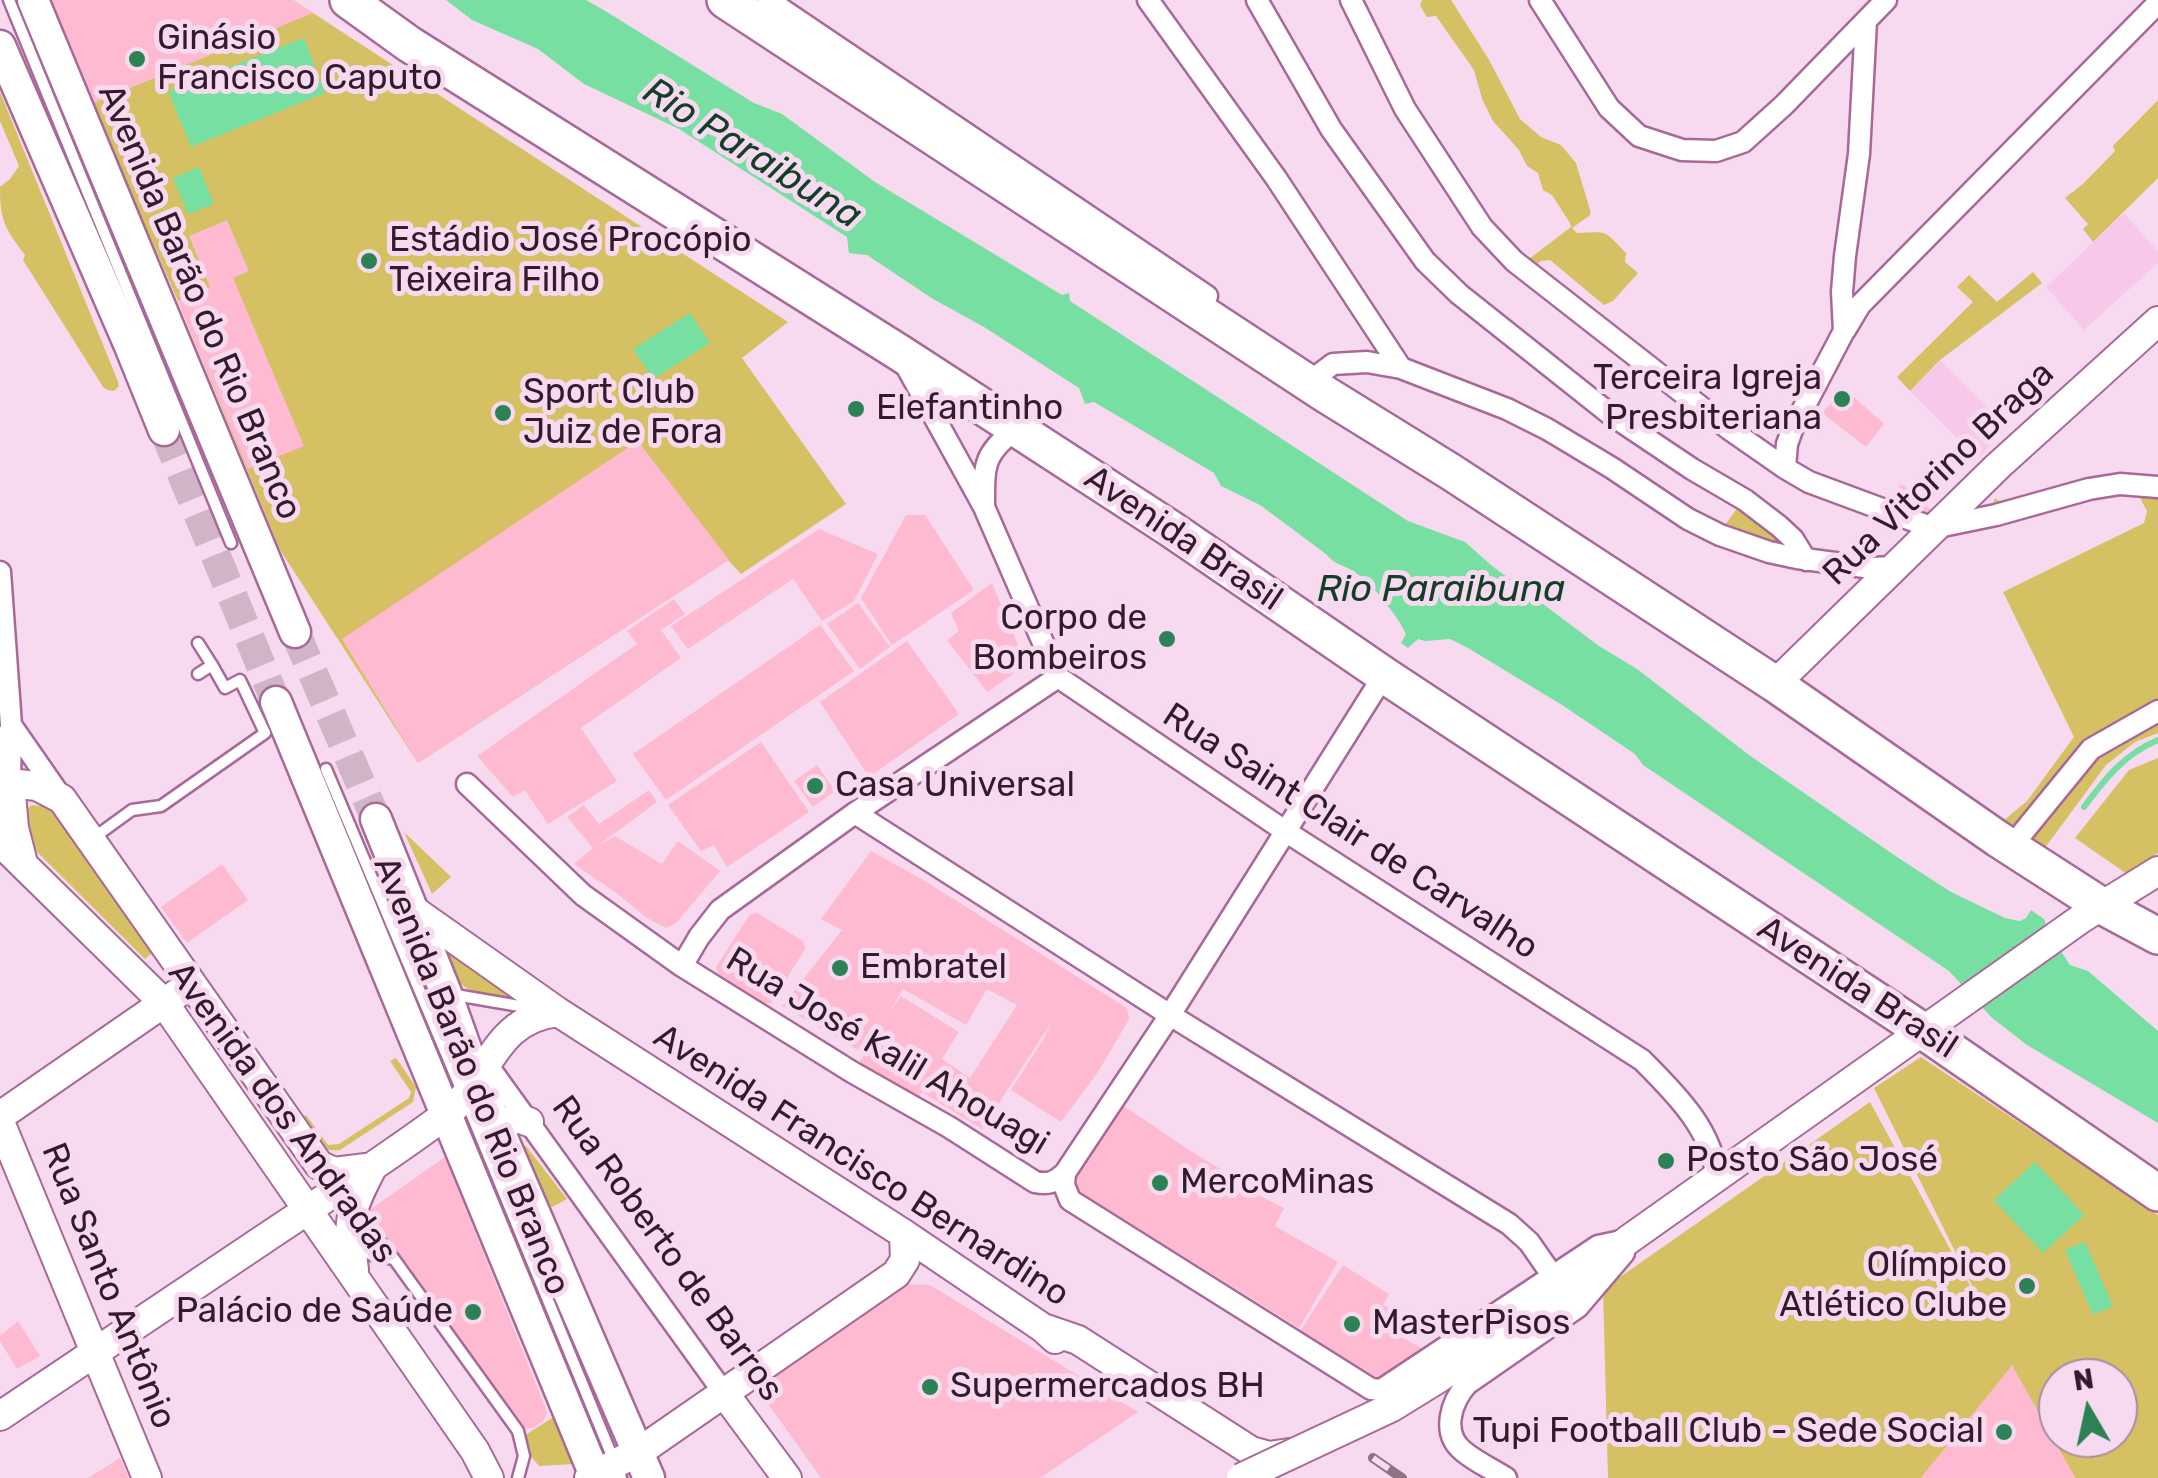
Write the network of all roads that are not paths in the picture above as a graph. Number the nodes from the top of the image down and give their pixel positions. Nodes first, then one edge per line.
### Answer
1 (8, 0) edge
2 (33, 0) edge
3 (348, 0) edge
4 (725, 0) edge
5 (768, 0) edge
6 (1148, 0) edge
7 (1256, 0) edge
8 (1351, 0) edge
9 (1540, 0) edge
10 (1886, 0) edge
11 (2158, 3) edge
12 (1866, 21) junction
13 (0, 46) edge
14 (2158, 321) edge
15 (1844, 332) junction
16 (900, 353) junction
17 (1401, 368) junction
18 (1323, 383) junction
19 (1016, 428) junction
20 (164, 430) tunnel mouth
21 (1785, 468) junction
22 (2158, 487) edge
23 (984, 507) junction
24 (1933, 528) junction
25 (231, 543) dead end
26 (1806, 560) junction
27 (1894, 567) junction
28 (0, 572) edge
29 (295, 632) tunnel mouth
30 (198, 642) dead end
31 (212, 665) junction
32 (198, 674) dead end
33 (1384, 675) junction
34 (1058, 678) junction
35 (1775, 684) junction
36 (276, 702) tunnel mouth
37 (2158, 710) edge
38 (6, 757) edge
39 (326, 769) dead end
40 (467, 784) dead end
41 (62, 798) junction
42 (855, 813) junction
43 (376, 820) tunnel mouth
44 (1285, 831) junction
45 (91, 840) junction
46 (0, 842) edge
47 (2011, 847) junction
48 (23, 863) junction
49 (2158, 871) edge
50 (412, 909) junction
51 (2092, 912) junction
52 (2158, 936) edge
53 (682, 966) junction
54 (412, 970) junction
55 (191, 983) junction
56 (446, 993) junction
57 (164, 1003) junction
58 (558, 1012) junction
59 (1170, 1015) junction
60 (1924, 1030) junction
61 (469, 1088) junction
62 (0, 1119) edge
63 (529, 1122) junction
64 (501, 1138) junction
65 (372, 1166) junction
66 (1066, 1173) junction
67 (1716, 1179) junction
68 (2158, 1193) edge
69 (308, 1210) junction
70 (358, 1233) junction
71 (904, 1234) junction
72 (1632, 1237) junction
73 (394, 1260) junction
74 (356, 1279) junction
75 (1551, 1288) junction
76 (1043, 1328) junction
77 (95, 1352) junction
78 (724, 1393) junction
79 (0, 1416) edge
80 (476, 1451) junction
81 (1296, 1452) junction
82 (615, 1472) edge
83 (147, 1478) edge
84 (490, 1478) edge
85 (514, 1478) edge
86 (787, 1478) edge
87 (1241, 1478) edge
88 (1272, 1478) edge
89 (1506, 1478) edge

1 - 25 lane, Avenida Barão do Rio Branco
2 - 29 main road, Avenida Barão do Rio Branco
3 - 16 highway, Avenida Brasil
4 - 18 highway
5 - 18 street
6 - 17 street
7 - 26 street
8 - 21 street
9 - 12 street
10 - 12 street
11 - 15 street
12 - 15 street
13 - 20 main road
14 - 24 main road, Rua Vitorino Braga
15 - 21 street
16 - 19 highway, Avenida Brasil
16 - 23 street
17 - 18 street
17 - 26 street
18 - 35 highway
19 - 23 street
19 - 33 highway, Avenida Brasil
21 - 24 street
22 - 24 street
23 - 34 street
24 - 27 main road, Rua Vitorino Braga
26 - 27 street
27 - 35 main road, Rua Vitorino Braga
28 - 38 street
30 - 31 lane
31 - 32 lane
31 - 45 lane
33 - 44 street
33 - 60 highway, Avenida Brasil
34 - 42 street
34 - 44 street, Rua Saint Clair de Carvalho
35 - 47 highway
36 - 61 main road, Avenida Barão do Rio Branco
37 - 47 street
38 - 41 street
38 - 41 main road
38 - 48 main road
39 - 54 lane, Avenida Barão do Rio Branco
40 - 53 street, Rua José Kalil Ahouagi
41 - 45 main road, Avenida dos Andradas
42 - 53 street
42 - 59 street
43 - 50 main road, Avenida Barão do Rio Branco
44 - 59 street
44 - 67 street, Rua Saint Clair de Carvalho
45 - 55 main road, Avenida dos Andradas
46 - 48 main road, Avenida dos Andradas
47 - 51 highway
48 - 57 main road, Avenida dos Andradas
49 - 51 main road
50 - 56 main road, Avenida Barão do Rio Branco
50 - 58 main road, Avenida Francisco Bernardino
51 - 52 highway
51 - 60 main road
53 - 66 street, Rua José Kalil Ahouagi
54 - 56 lane
54 - 61 lane, Avenida Barão do Rio Branco
55 - 57 main road
55 - 65 main road, Avenida dos Andradas
56 - 58 lane
56 - 61 main road, Avenida Barão do Rio Branco
57 - 62 main road
57 - 69 main road, Avenida dos Andradas
58 - 61 main road
58 - 71 main road, Avenida Francisco Bernardino
59 - 66 street
59 - 75 street
60 - 67 main road
60 - 68 highway, Avenida Brasil
61 - 63 street, Rua Roberto de Barros
61 - 64 main road, Avenida Barão do Rio Branco
61 - 65 main road
61 - 82 main road, Avenida Barão do Rio Branco
62 - 77 main road, Rua Santo Antônio
63 - 64 main road
63 - 78 street, Rua Roberto de Barros
64 - 82 main road, Avenida Barão do Rio Branco
65 - 69 main road
65 - 70 main road
66 - 75 street, Rua José Kalil Ahouagi
67 - 72 main road
69 - 74 main road, Avenida dos Andradas
69 - 77 main road
70 - 73 lane
70 - 73 lane
70 - 74 main road
71 - 76 main road, Avenida Francisco Bernardino
71 - 78 main road
72 - 75 main road
72 - 89 street
73 - 85 lane
74 - 80 main road, Avenida dos Andradas
75 - 81 main road
76 - 81 main road, bridge
76 - 88 main road, Avenida Francisco Bernardino
77 - 79 main road
77 - 83 main road, Rua Santo Antônio
78 - 82 main road
78 - 86 main road, Rua Roberto de Barros
80 - 84 main road, Avenida dos Andradas
80 - 85 main road, Avenida dos Andradas
81 - 87 main road, bridge

